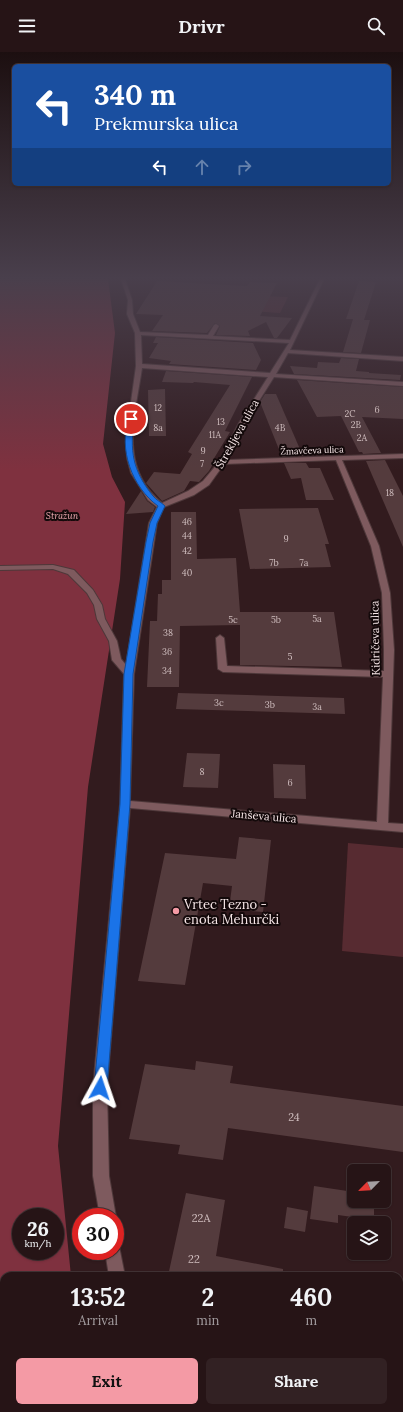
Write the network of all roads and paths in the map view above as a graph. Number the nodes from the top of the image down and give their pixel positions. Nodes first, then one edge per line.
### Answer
1 (138, 342) edge
2 (292, 342) edge
3 (287, 351) junction
4 (403, 359) edge
5 (139, 366) junction
6 (270, 375) junction
7 (403, 384) edge
8 (403, 456) edge
9 (338, 458) junction
10 (222, 462) junction
11 (162, 506) junction
12 (0, 568) edge
13 (220, 638) dead end
14 (128, 674) junction
15 (388, 674) junction
16 (125, 804) junction
17 (382, 826) junction
18 (403, 828) edge
19 (107, 1208) edge
20 (114, 1260) edge
21 (116, 1272) edge

1 - 5 street
2 - 3 street, Štrekljeva ulica
3 - 4 street
3 - 6 street, Štrekljeva ulica
5 - 6 street
5 - 11 street
6 - 7 street
6 - 10 street, Štrekljeva ulica
8 - 9 street, Žmavčeva ulica
9 - 10 street, Žmavčeva ulica
9 - 15 street, Kidričeva ulica
10 - 11 street, Štrekljeva ulica
11 - 14 street
12 - 14 street
13 - 15 street
14 - 16 street
15 - 17 street, Kidričeva ulica
16 - 17 street, Janševa ulica
16 - 19 street
17 - 18 street, Janševa ulica
20 - 21 street

